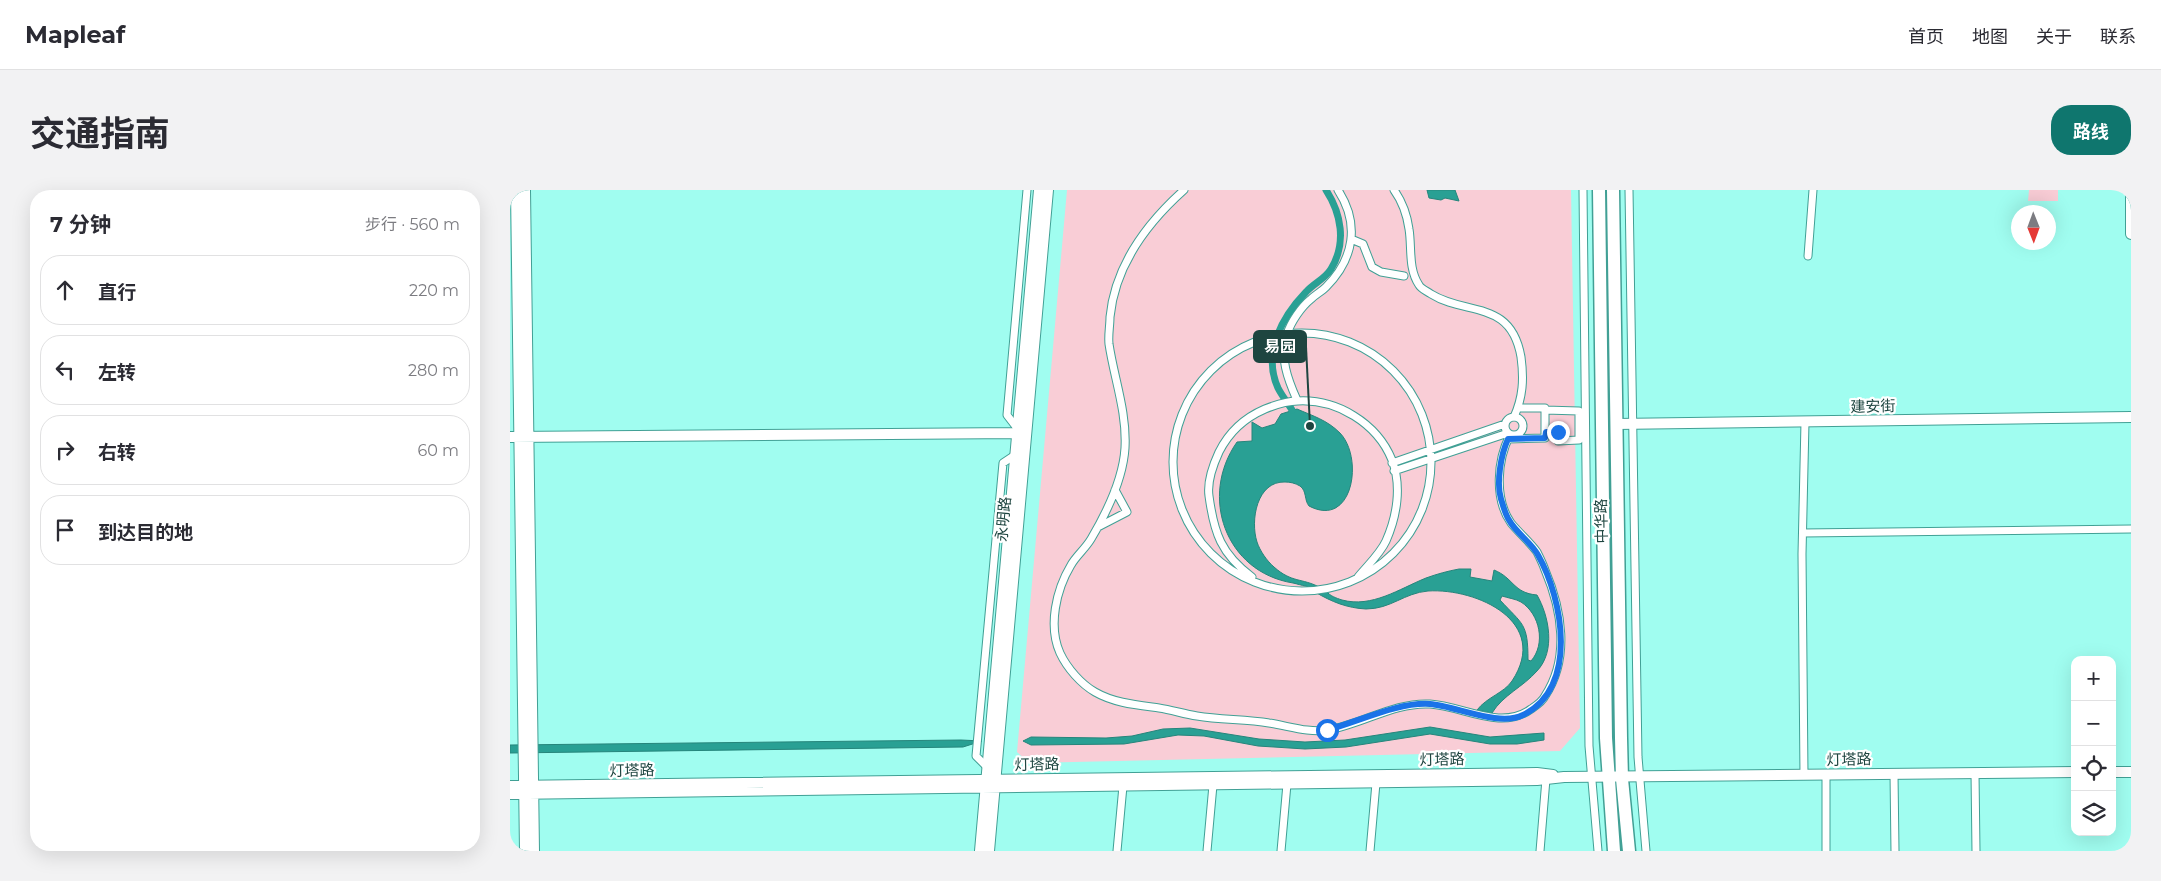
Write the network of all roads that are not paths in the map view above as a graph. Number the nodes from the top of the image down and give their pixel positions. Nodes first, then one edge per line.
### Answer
1 (516, 190) edge
2 (525, 190) edge
3 (1027, 190) edge
4 (1039, 190) edge
5 (1048, 190) edge
6 (1184, 190) edge
7 (1338, 190) edge
8 (1394, 190) edge
9 (1583, 190) edge
10 (1598, 190) edge
11 (1613, 190) edge
12 (1629, 190) edge
13 (1813, 190) edge
14 (2131, 190) edge
15 (2131, 234) edge
16 (1351, 239) junction
17 (1808, 256) dead end
18 (1404, 276) dead end
19 (1286, 334) junction
20 (1290, 402) junction
21 (1518, 408) junction
22 (1545, 410) junction
23 (1514, 417) junction
24 (2131, 417) edge
25 (1805, 422) junction
26 (1505, 424) junction
27 (1616, 424) junction
28 (1633, 424) junction
29 (1546, 432) junction
30 (1017, 434) junction
31 (1508, 435) junction
32 (519, 441) edge
33 (1431, 450) junction
34 (1431, 459) junction
35 (1392, 463) junction
36 (1394, 472) junction
37 (1115, 490) junction
38 (1097, 527) junction
39 (2131, 529) edge
40 (1803, 533) junction
41 (1358, 577) junction
42 (1263, 584) junction
43 (2071, 772) edge
44 (2116, 772) edge
45 (2131, 772) edge
46 (1975, 773) junction
47 (1804, 774) junction
48 (1826, 774) junction
49 (1894, 774) junction
50 (1607, 776) junction
51 (1622, 776) junction
52 (1639, 776) junction
53 (1564, 777) junction
54 (1592, 777) junction
55 (1546, 779) junction
56 (1376, 783) junction
57 (991, 784) junction
58 (1287, 784) junction
59 (1213, 785) junction
60 (510, 786) edge
61 (1123, 786) junction
62 (529, 790) junction
63 (510, 794) edge
64 (525, 851) edge
65 (534, 851) edge
66 (980, 851) edge
67 (989, 851) edge
68 (1117, 851) edge
69 (1207, 851) edge
70 (1281, 851) edge
71 (1370, 851) edge
72 (1540, 851) edge
73 (1598, 851) edge
74 (1614, 851) edge
75 (1629, 851) edge
76 (1646, 851) edge
77 (1826, 851) edge
78 (1895, 851) edge
79 (1976, 851) edge

1 - 32 street
2 - 32 street
3 - 30 street
4 - 30 street, 永明路
5 - 57 street, 永明路
6 - 37 street
7 - 16 street
8 - 21 street
9 - 54 street
10 - 50 highway, 中华路
11 - 27 highway, 中华路
12 - 28 street
13 - 17 street
14 - 15 street
16 - 18 street
16 - 19 street
19 - 20 street
19 - 33 street
19 - 42 street
20 - 35 street
20 - 42 street
21 - 22 street
21 - 23 street
22 - 29 street
22 - 29 street
23 - 26 street
23 - 31 street
24 - 25 street, 建安街
25 - 28 street, 建安街
25 - 40 street
26 - 31 street
26 - 33 street
27 - 28 street, 建安街
27 - 51 highway, 中华路
28 - 52 street
29 - 31 street
30 - 32 street
30 - 57 street, 永明路
31 - 34 street
31 - 38 street
32 - 62 street
33 - 34 street
33 - 35 street
34 - 36 street
34 - 41 street
35 - 36 street
36 - 41 street
37 - 38 street
37 - 38 street
39 - 40 street
40 - 47 street
41 - 42 street
43 - 46 street, 灯塔路
44 - 45 street
46 - 49 street, 灯塔路
46 - 79 street
47 - 48 street, 灯塔路
47 - 52 street, 灯塔路
48 - 49 street, 灯塔路
48 - 77 street
49 - 78 street
50 - 51 street, 灯塔路
50 - 54 street, 灯塔路
50 - 74 highway, 中华路
51 - 52 street, 灯塔路
51 - 75 highway, 中华路
52 - 76 street
53 - 54 street, 灯塔路
53 - 55 street, 灯塔路
53 - 57 street, 灯塔路
54 - 73 street
55 - 56 street, 灯塔路
55 - 72 street
56 - 58 street, 灯塔路
56 - 71 street
57 - 61 street, 灯塔路
57 - 62 street, 灯塔路
57 - 66 street, 永明路
57 - 67 street, 永明路
58 - 59 street, 灯塔路
58 - 70 street
59 - 61 street, 灯塔路
59 - 69 street
60 - 62 street, 灯塔路
61 - 68 street
62 - 63 street, 灯塔路
62 - 64 street
62 - 65 street

